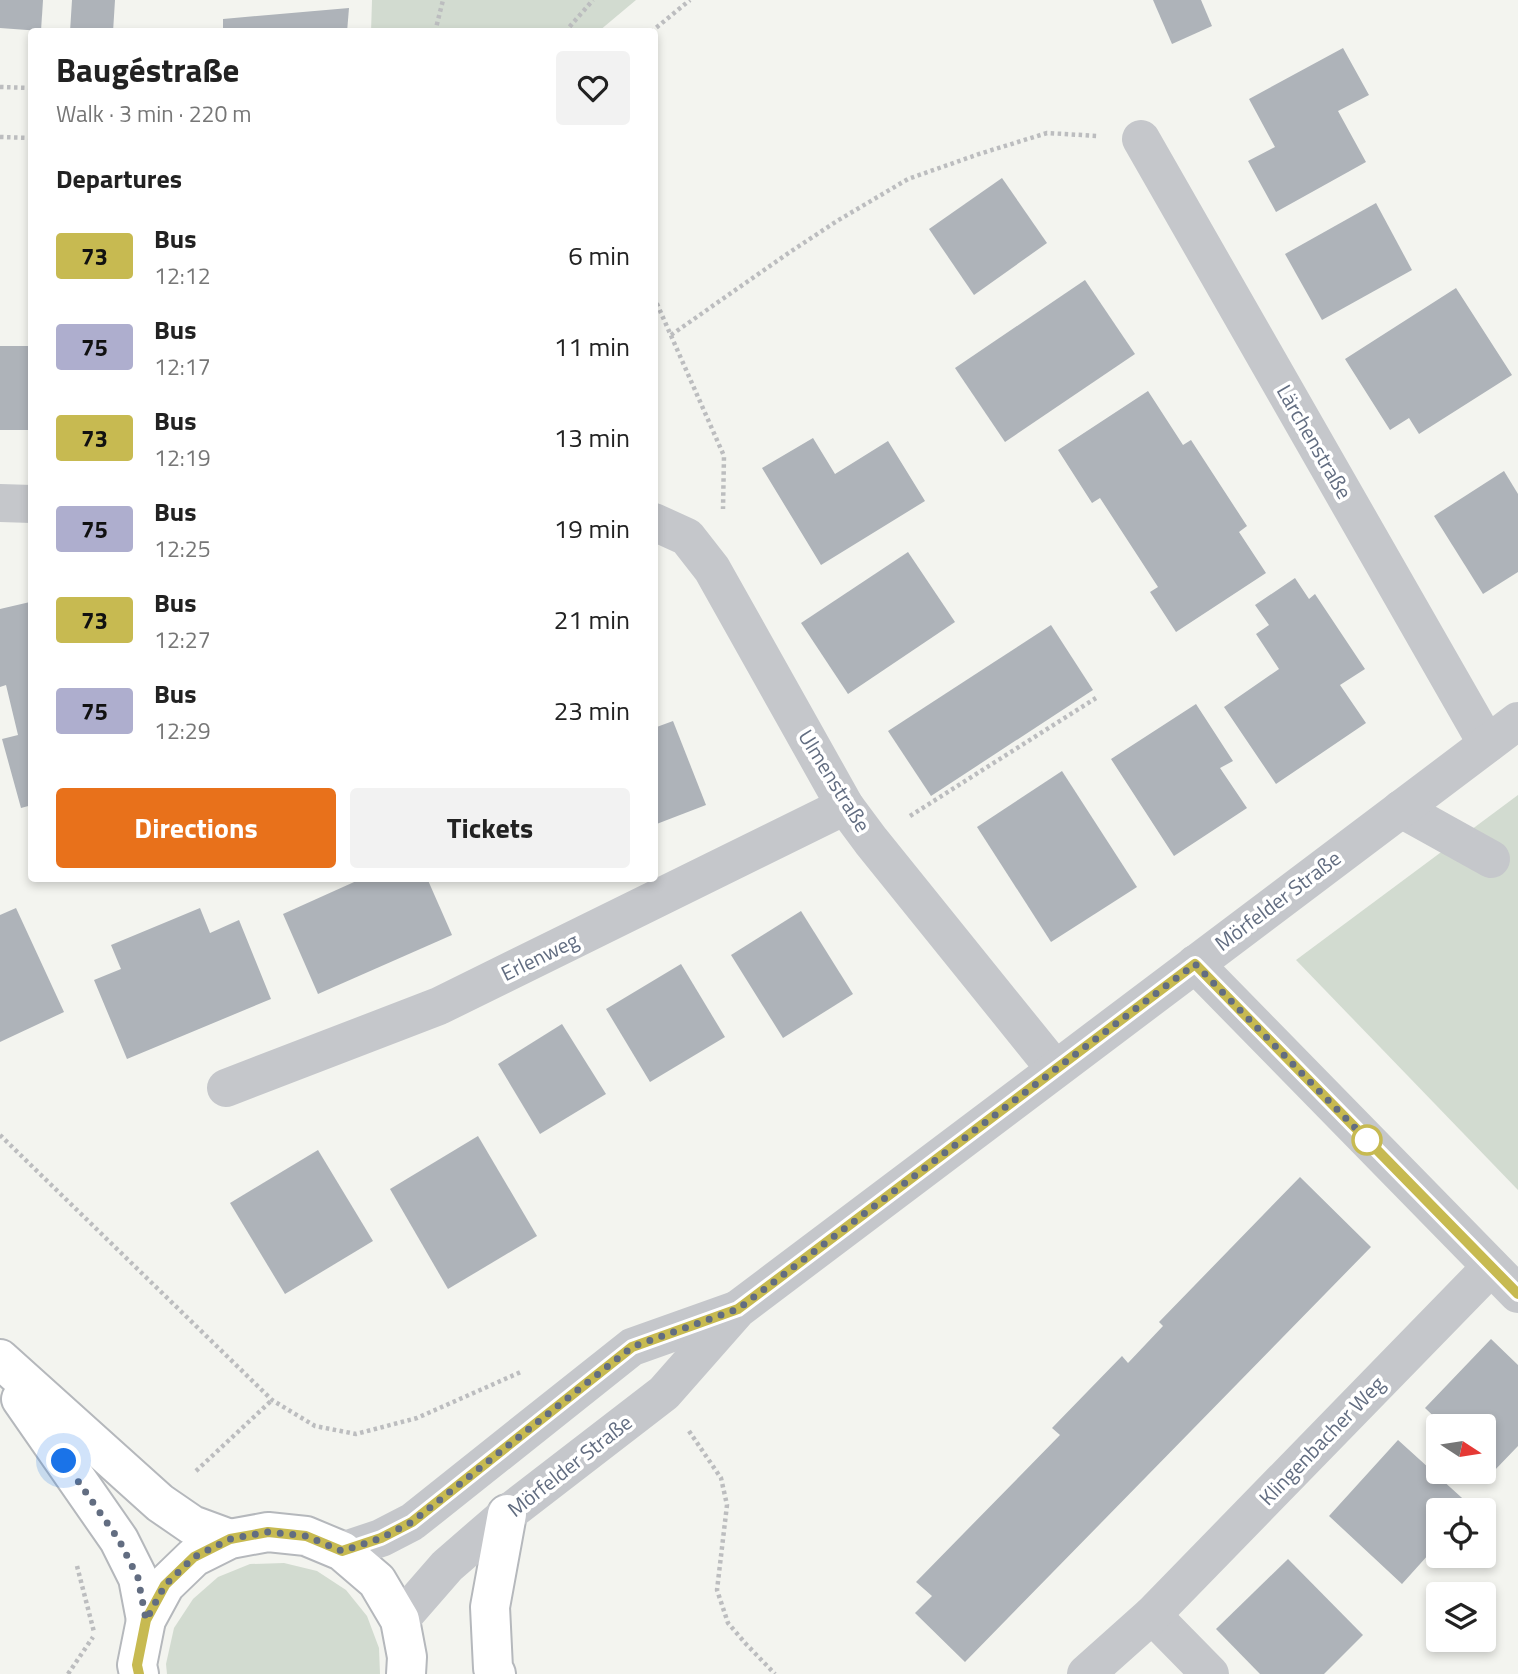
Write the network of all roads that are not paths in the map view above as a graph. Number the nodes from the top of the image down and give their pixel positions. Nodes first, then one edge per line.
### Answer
1 (1141, 139) road end
2 (0, 503) edge
3 (28, 504) edge
4 (658, 524) edge
5 (1518, 721) edge
6 (1487, 744) junction
7 (845, 806) junction
8 (1401, 809) junction
9 (1491, 859) dead end
10 (1195, 964) junction
11 (1055, 1069) junction
12 (226, 1088) dead end
13 (1491, 1267) junction
14 (1518, 1294) edge
15 (738, 1309) junction
16 (0, 1359) edge
17 (0, 1369) edge
18 (507, 1514) junction
19 (230, 1539) junction
20 (342, 1551) junction
21 (1152, 1615) junction
22 (146, 1620) junction
23 (400, 1620) junction
24 (139, 1674) edge
25 (406, 1674) edge
26 (496, 1674) edge
27 (1086, 1674) edge
28 (1210, 1674) edge

1 - 6 street, Lärchenstraße
2 - 3 street
4 - 7 street, Ulmenstraße
5 - 6 street, Mörfelder Straße
6 - 8 street, Mörfelder Straße
7 - 11 street, Ulmenstraße
7 - 12 street, Erlenweg
8 - 9 street
8 - 10 street, Mörfelder Straße
10 - 11 street, Mörfelder Straße
10 - 13 street
11 - 15 street, Mörfelder Straße
13 - 14 street
13 - 21 street, Klingenbacher Weg
15 - 18 street, Mörfelder Straße
15 - 20 street, Mörfelder Straße
16 - 19 main road
17 - 22 main road
18 - 23 street, Mörfelder Straße
18 - 26 main road
19 - 20 main road
19 - 22 main road
20 - 23 main road
21 - 27 street, Klingenbacher Weg
21 - 28 street
22 - 24 main road
23 - 25 main road

